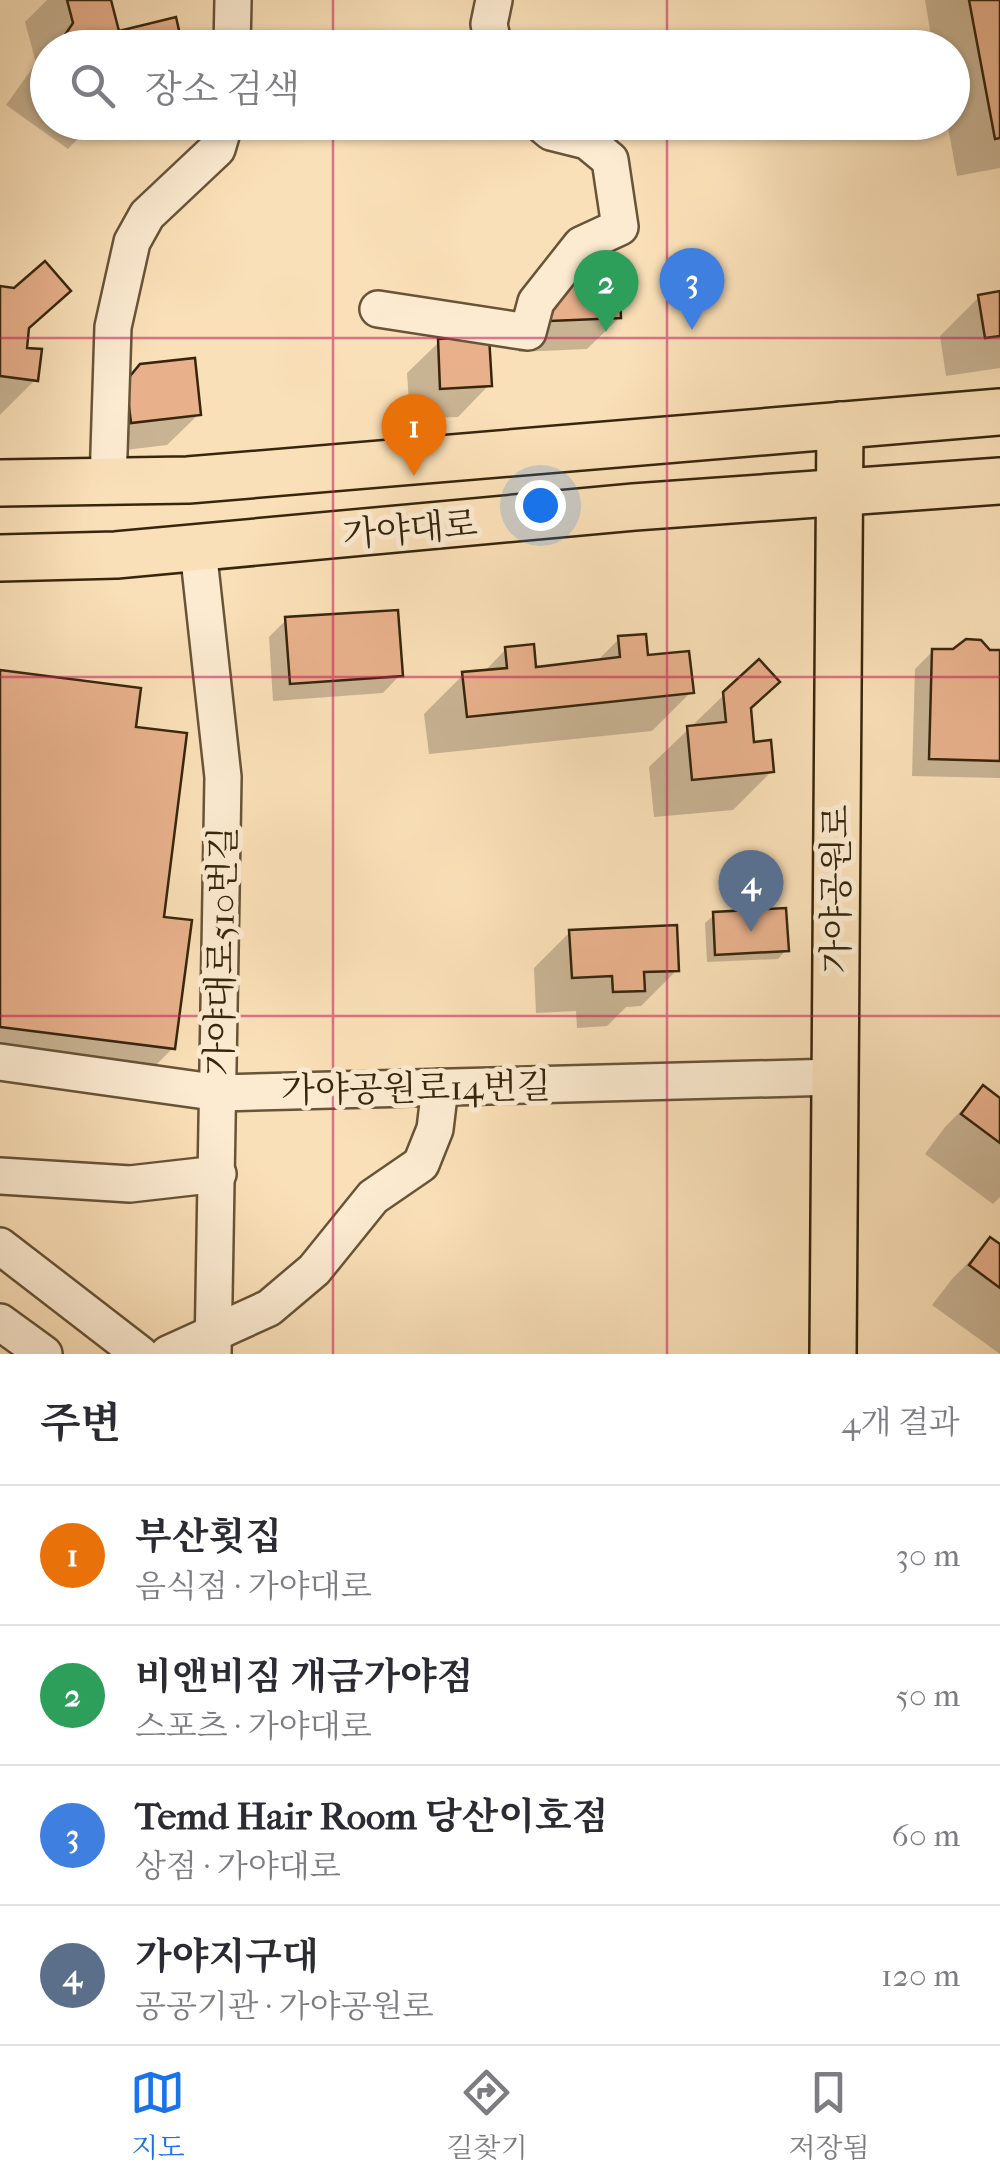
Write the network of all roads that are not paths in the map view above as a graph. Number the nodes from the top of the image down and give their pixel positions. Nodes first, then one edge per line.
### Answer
1 (233, 0) edge
2 (232, 30) edge
3 (217, 140) edge
4 (580, 140) edge
5 (378, 308) dead end
6 (1000, 412) edge
7 (840, 425) junction
8 (1000, 481) edge
9 (0, 482) edge
10 (108, 483) junction
11 (840, 492) junction
12 (198, 549) junction
13 (0, 558) edge
14 (0, 1062) edge
15 (835, 1077) junction
16 (440, 1088) junction
17 (220, 1093) junction
18 (218, 1174) junction
19 (0, 1176) edge
20 (0, 1246) edge
21 (0, 1322) edge
22 (214, 1342) edge
23 (44, 1354) edge
24 (140, 1354) edge
25 (168, 1354) edge
26 (833, 1354) edge

1 - 2 street
3 - 10 street
4 - 5 street
6 - 7 main road, 가야대로
7 - 10 main road, 가야대로
7 - 11 main road, 가야공원로
8 - 11 main road, 가야대로
9 - 10 main road, 가야대로
11 - 12 main road, 가야대로
11 - 15 main road, 가야공원로
12 - 13 main road, 가야대로
12 - 17 street, 가야대로510번길
14 - 17 street, 가야공원로14번길
15 - 16 street, 가야공원로14번길
15 - 26 main road, 가야공원로
16 - 17 street, 가야공원로14번길
16 - 22 street
17 - 18 street, 가야대로510번길
18 - 19 street
18 - 22 street, 가야대로510번길
20 - 24 street
21 - 23 street
22 - 25 street

